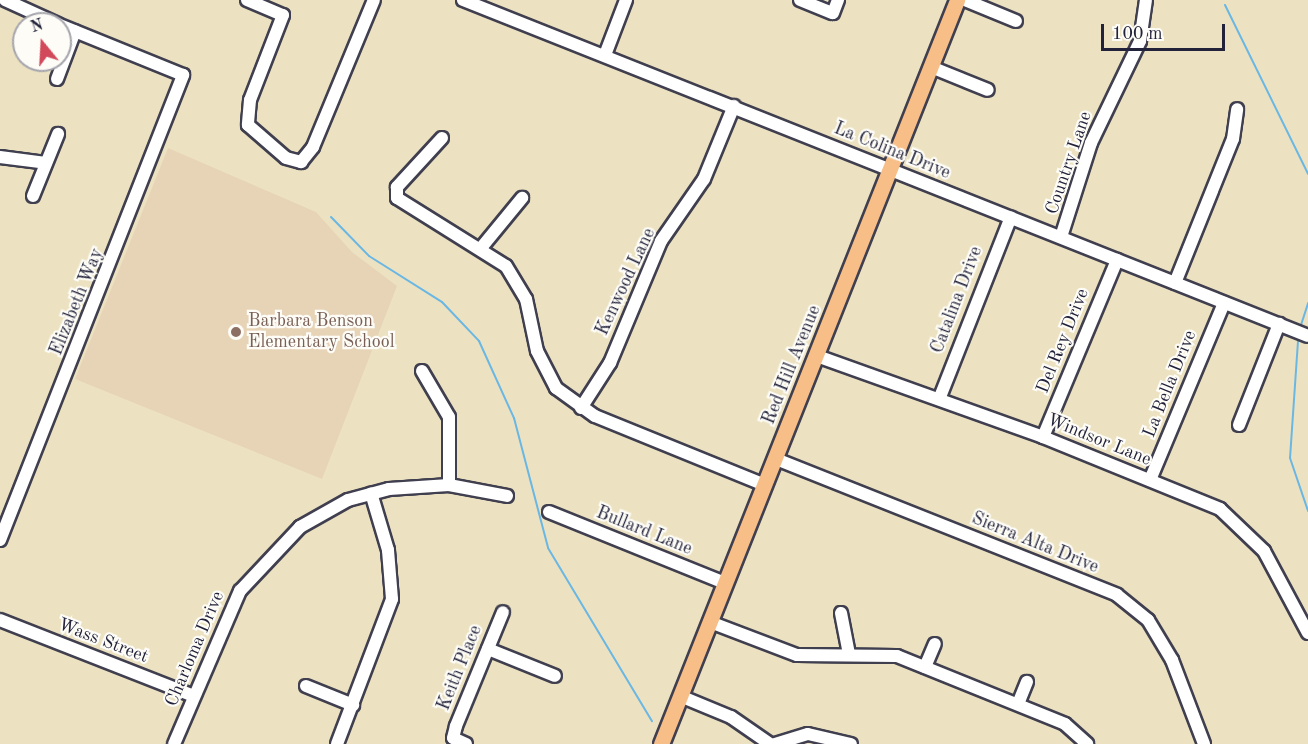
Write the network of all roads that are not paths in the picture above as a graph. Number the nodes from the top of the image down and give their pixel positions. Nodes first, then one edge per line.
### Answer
1 (5, 0) edge
2 (247, 0) edge
3 (374, 0) edge
4 (463, 0) edge
5 (626, 0) edge
6 (800, 0) edge
7 (838, 0) edge
8 (957, 0) edge
9 (965, 0) edge
10 (1146, 0) edge
11 (32, 12) edge
12 (1016, 21) dead end
13 (72, 30) edge
14 (75, 31) junction
15 (605, 55) junction
16 (931, 67) junction
17 (57, 79) dead end
18 (988, 90) dead end
19 (734, 106) junction
20 (1237, 109) dead end
21 (58, 134) dead end
22 (442, 138) dead end
23 (0, 157) edge
24 (46, 163) junction
25 (890, 170) junction
26 (33, 196) dead end
27 (522, 198) dead end
28 (1011, 217) junction
29 (1061, 237) junction
30 (482, 248) junction
31 (1117, 260) junction
32 (1175, 283) junction
33 (1224, 303) junction
34 (1279, 324) junction
35 (1308, 336) edge
36 (818, 356) junction
37 (422, 371) dead end
38 (940, 397) junction
39 (581, 408) junction
40 (1239, 425) dead end
41 (1043, 437) junction
42 (776, 459) junction
43 (1150, 480) junction
44 (449, 485) junction
45 (765, 485) junction
46 (371, 493) junction
47 (507, 496) dead end
48 (549, 512) dead end
49 (0, 540) edge
50 (725, 583) junction
51 (503, 612) dead end
52 (841, 613) dead end
53 (0, 620) edge
54 (710, 622) junction
55 (1308, 633) edge
56 (935, 644) dead end
57 (488, 649) junction
58 (849, 654) junction
59 (925, 667) junction
60 (555, 676) dead end
61 (1027, 682) dead end
62 (306, 686) dead end
63 (194, 696) junction
64 (680, 696) junction
65 (1018, 704) junction
66 (353, 705) junction
67 (174, 744) edge
68 (337, 744) edge
69 (466, 744) edge
70 (661, 744) edge
71 (770, 744) edge
72 (775, 744) edge
73 (851, 744) edge
74 (1087, 744) edge
75 (1204, 744) edge

1 - 11 street
2 - 3 street
4 - 15 street, La Colina Drive
5 - 15 street
6 - 7 street
8 - 16 main road, Red Hill Avenue
9 - 12 street
10 - 29 street, Country Lane
13 - 14 street
14 - 17 street
14 - 49 street, Elizabeth Way
15 - 19 street, La Colina Drive
16 - 18 street
16 - 25 main road, Red Hill Avenue
19 - 25 street, La Colina Drive
19 - 39 street, Kenwood Lane
20 - 32 street
21 - 24 street
22 - 30 street
23 - 24 street
24 - 26 street
25 - 28 street, La Colina Drive
25 - 36 main road, Red Hill Avenue
27 - 30 street
28 - 29 street, La Colina Drive
28 - 38 street, Catalina Drive
29 - 31 street, La Colina Drive
30 - 39 street
31 - 32 street, La Colina Drive
31 - 41 street, Del Rey Drive
32 - 33 street, La Colina Drive
33 - 34 street, La Colina Drive
33 - 43 street, La Bella Drive
34 - 35 street, La Colina Drive
34 - 40 street
36 - 38 street, Windsor Lane
36 - 42 main road, Red Hill Avenue
37 - 44 street
38 - 41 street, Windsor Lane
39 - 45 street
41 - 43 street, Windsor Lane
42 - 45 main road, Red Hill Avenue
42 - 75 street, Sierra Alta Drive
43 - 55 street, Windsor Lane
44 - 46 street
44 - 47 street
45 - 50 main road, Red Hill Avenue
46 - 63 street, Charloma Drive
46 - 66 street
48 - 50 street, Bullard Lane
50 - 54 main road, Red Hill Avenue
51 - 57 street, Keith Place
52 - 58 street
53 - 63 street, Wass Street
54 - 58 street
54 - 64 main road, Red Hill Avenue
56 - 59 street
57 - 60 street
57 - 69 street, Keith Place
58 - 59 street
59 - 65 street
61 - 65 street
62 - 66 street
63 - 67 street, Charloma Drive
64 - 70 main road, Red Hill Avenue
64 - 71 street
65 - 74 street
66 - 68 street
72 - 73 street

